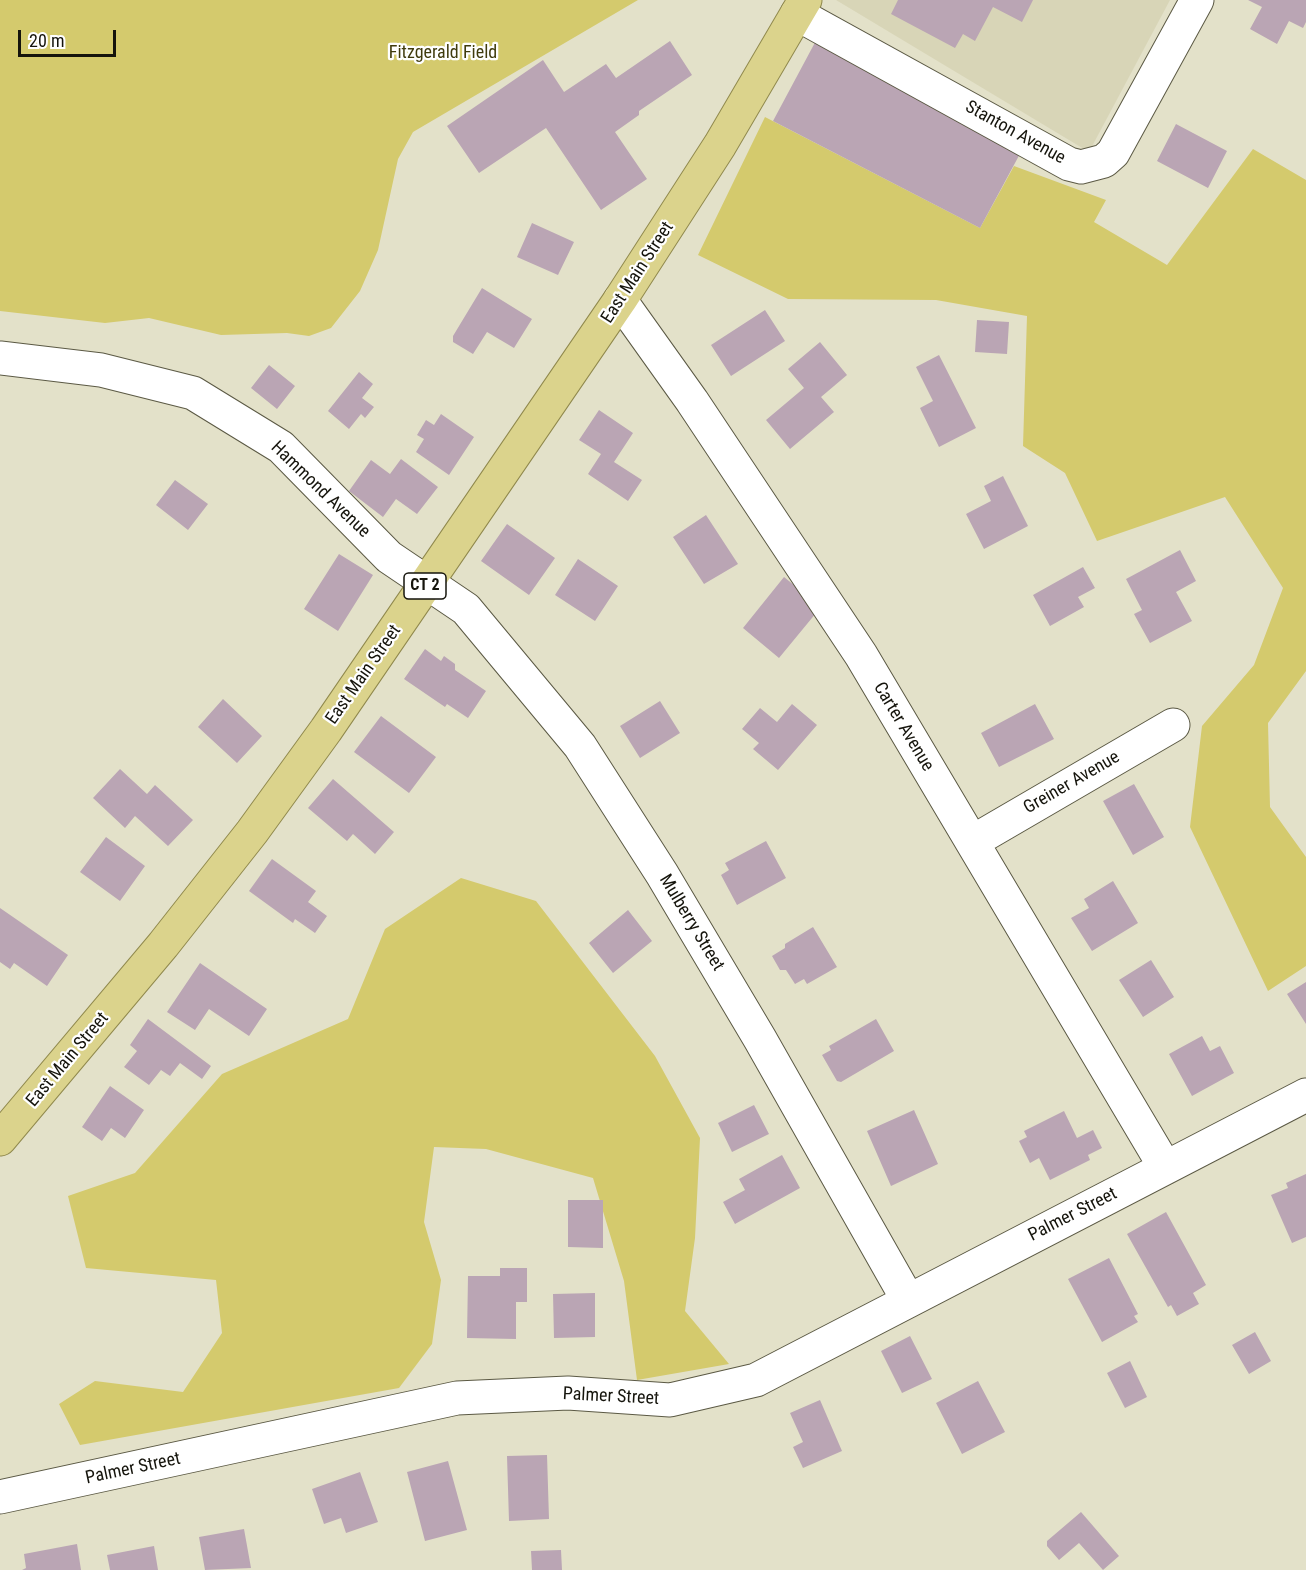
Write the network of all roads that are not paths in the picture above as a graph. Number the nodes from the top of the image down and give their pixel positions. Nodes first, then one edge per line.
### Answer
1 (1197, 0) edge
2 (801, 7) edge
3 (620, 300) junction
4 (0, 358) edge
5 (426, 583) junction
6 (1173, 724) dead end
7 (972, 842) junction
8 (1306, 1095) edge
9 (0, 1139) edge
10 (1165, 1167) junction
11 (908, 1300) junction
12 (0, 1497) edge

1 - 2 street, Stanton Avenue
2 - 3 highway, East Main Street / CT 2
3 - 5 highway, East Main Street / CT 2
3 - 7 street, Carter Avenue
4 - 5 street, Hammond Avenue
5 - 9 highway, East Main Street / CT 2
5 - 11 street, Mulberry Street
6 - 7 street, Greiner Avenue
7 - 10 street, Carter Avenue
8 - 10 street, Palmer Street
10 - 11 street, Palmer Street
11 - 12 street, Palmer Street

